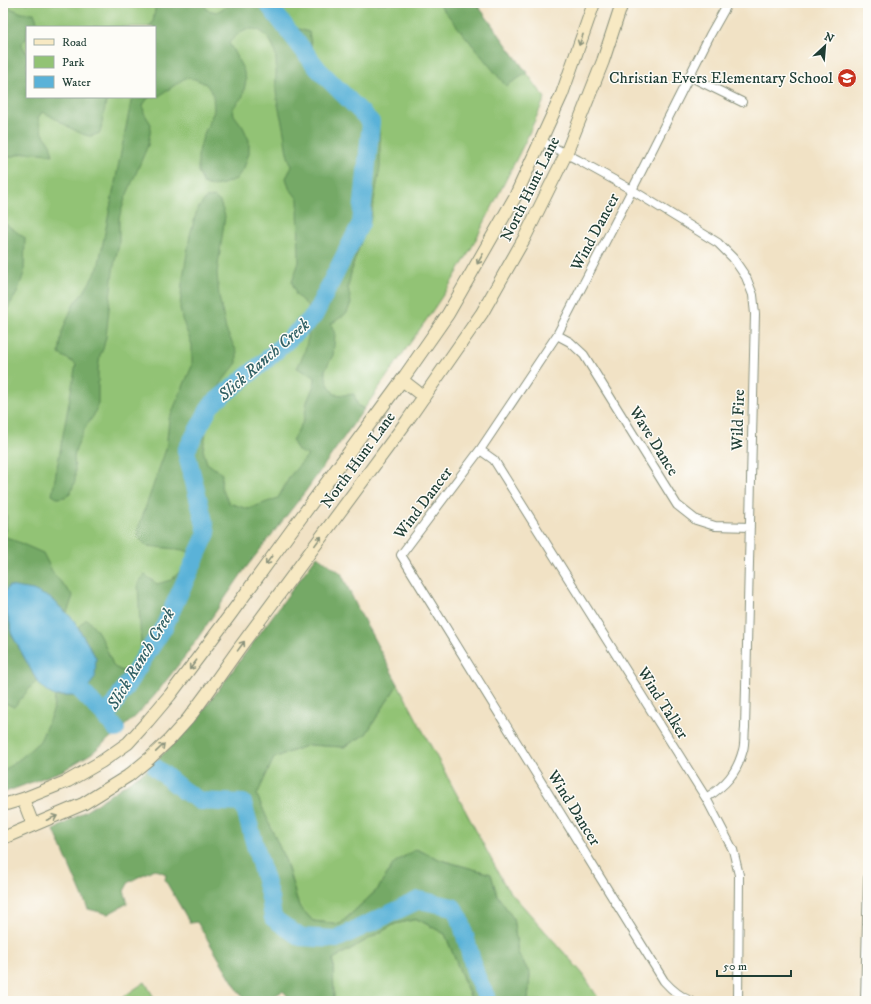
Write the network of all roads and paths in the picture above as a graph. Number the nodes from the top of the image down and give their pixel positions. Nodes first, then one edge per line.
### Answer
1 (594, 3) edge
2 (622, 3) edge
3 (728, 3) edge
4 (689, 76) junction
5 (742, 102) dead end
6 (541, 141) junction
7 (566, 154) junction
8 (632, 190) junction
9 (557, 335) junction
10 (402, 380) junction
11 (424, 397) junction
12 (480, 450) junction
13 (750, 527) junction
14 (706, 798) junction
15 (23, 799) junction
16 (3, 805) edge
17 (33, 825) junction
18 (3, 838) edge
19 (868, 878) edge
20 (691, 1001) edge
21 (738, 1001) edge
22 (865, 1001) edge

1 -> 6 main road, North Hunt Lane
2 - 7 main road, North Hunt Lane
3 - 4 street, Wind Dancer
4 - 5 street
4 - 8 street, Wind Dancer
6 - 7 street, Wild Fire
6 -> 10 main road, North Hunt Lane
7 - 8 street, Wild Fire
7 - 11 main road, North Hunt Lane
8 - 9 street, Wind Dancer
8 - 13 street, Wild Fire
9 - 12 street, Wind Dancer
9 - 13 street, Wave Dance
10 - 11 main road
10 -> 15 main road, North Hunt Lane
17 -> 11 main road, North Hunt Lane
12 - 14 street, Wind Talker
12 - 20 street, Wind Dancer
13 - 14 street, Wild Fire
14 - 21 street, Wind Talker
15 - 16 main road, North Hunt Lane
15 - 17 main road
17 - 18 main road, North Hunt Lane
19 - 22 street

